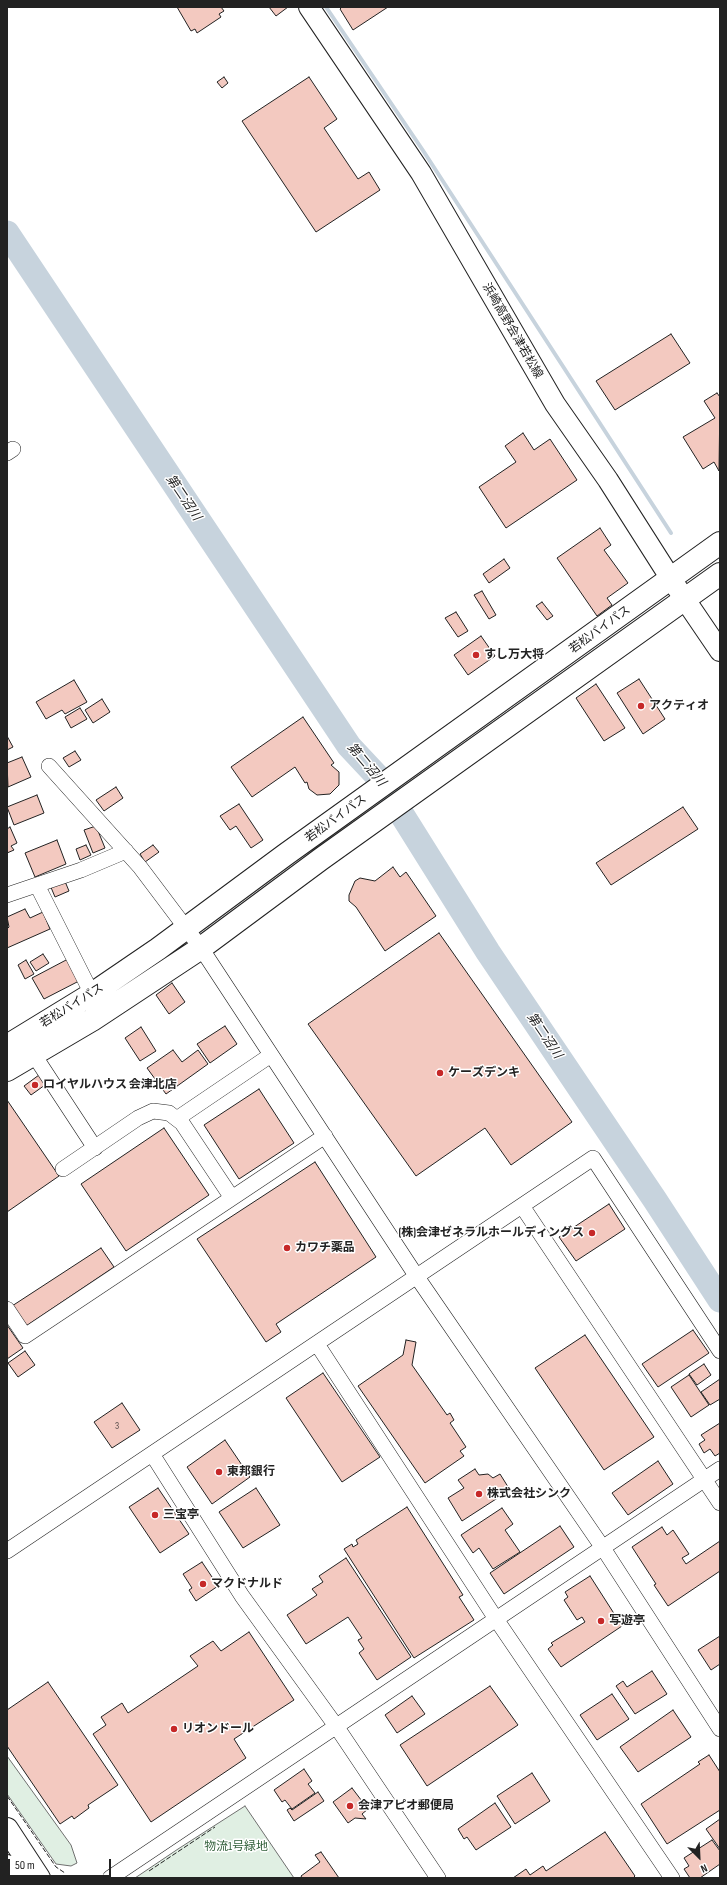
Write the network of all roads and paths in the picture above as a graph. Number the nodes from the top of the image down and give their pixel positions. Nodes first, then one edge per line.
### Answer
1 (309, 7) edge
2 (720, 544) edge
3 (720, 574) edge
4 (671, 579) junction
5 (686, 600) junction
6 (720, 651) edge
7 (50, 766) dead end
8 (126, 851) junction
9 (37, 885) junction
10 (7, 895) edge
11 (186, 929) junction
12 (201, 948) junction
13 (92, 994) junction
14 (7, 1046) edge
15 (34, 1055) junction
16 (271, 1055) junction
17 (7, 1070) edge
18 (178, 1118) junction
19 (325, 1136) junction
20 (95, 1148) junction
21 (63, 1169) dead end
22 (232, 1198) junction
23 (522, 1206) junction
24 (417, 1277) junction
25 (7, 1310) edge
26 (317, 1344) junction
27 (720, 1351) edge
28 (152, 1454) junction
29 (720, 1469) edge
30 (704, 1480) junction
31 (720, 1503) edge
32 (603, 1548) junction
33 (7, 1551) edge
34 (496, 1619) junction
35 (336, 1726) junction
36 (720, 1728) edge
37 (7, 1830) edge
38 (7, 1866) edge
39 (15, 1878) edge
40 (39, 1878) edge
41 (110, 1878) edge
42 (438, 1878) edge
43 (672, 1878) edge

1 - 4 main road, 浜崎高野会津若松線
2 - 4 highway, 若松バイパス
3 - 5 highway, 若松バイパス
4 - 5 main road, 浜崎高野会津若松線
4 - 11 highway, 若松バイパス
5 - 6 main road, 浜崎高野会津若松線
5 - 12 highway, 若松バイパス
7 - 8 street
8 - 9 street
8 - 11 street
9 - 10 street
9 - 13 street
11 - 12 street
11 - 13 highway, 若松バイパス
12 - 15 highway, 若松バイパス
12 - 16 street
13 - 14 highway, 若松バイパス
15 - 17 highway, 若松バイパス
15 - 20 street
16 - 18 street
16 - 19 street
18 - 20 street
18 - 22 street
19 - 22 street
19 - 24 street
20 - 21 street
22 - 25 street
23 - 24 street
23 - 27 street
23 - 30 street
24 - 26 street
24 - 32 street
26 - 28 street
26 - 34 street
28 - 33 street
28 - 35 street
29 - 30 street
30 - 31 street
30 - 32 street
32 - 34 street
32 - 36 street
34 - 35 street
34 - 43 street
35 - 41 street
35 - 42 street
37 - 40 highway
38 - 39 highway

